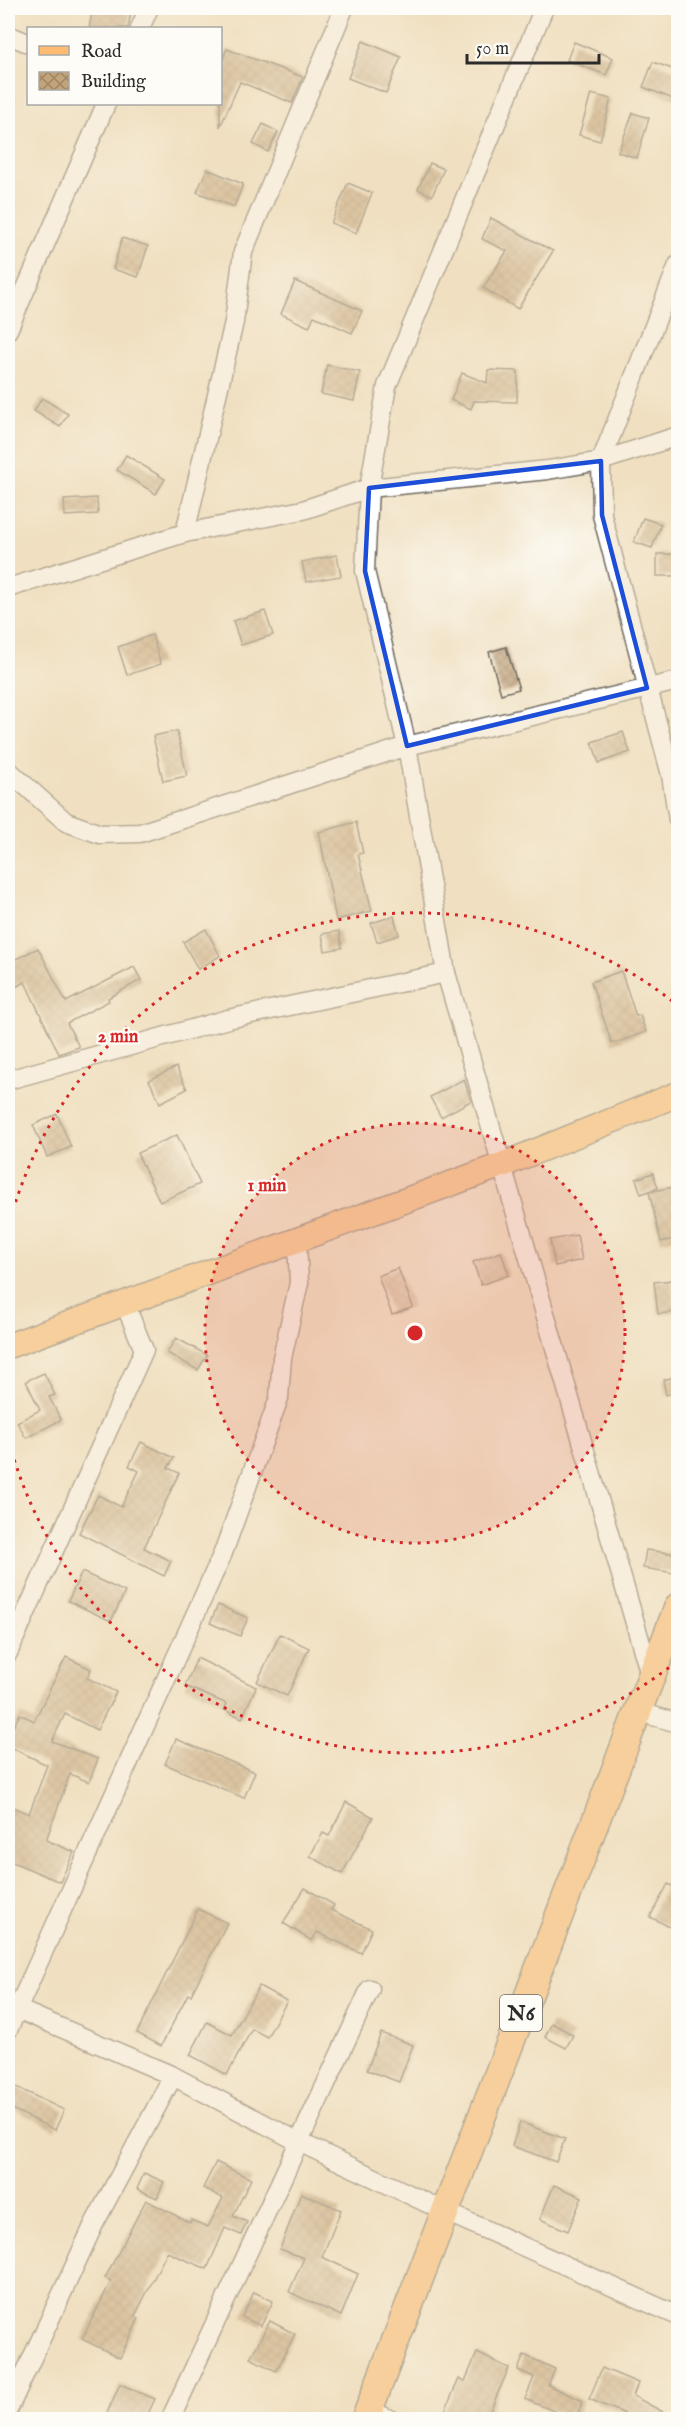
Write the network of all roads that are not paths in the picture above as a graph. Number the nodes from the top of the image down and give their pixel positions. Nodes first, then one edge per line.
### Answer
1 (149, 8) edge
2 (344, 8) edge
3 (544, 8) edge
4 (140, 27) edge
5 (8, 35) edge
6 (27, 43) edge
7 (106, 105) edge
8 (678, 265) edge
9 (8, 330) edge
10 (678, 436) edge
11 (601, 461) junction
12 (369, 488) junction
13 (185, 533) junction
14 (8, 588) edge
15 (678, 681) edge
16 (647, 688) junction
17 (407, 746) junction
18 (8, 770) edge
19 (678, 820) edge
20 (446, 974) junction
21 (8, 1080) edge
22 (678, 1094) edge
23 (502, 1165) junction
24 (297, 1241) junction
25 (125, 1304) junction
26 (8, 1346) edge
27 (678, 1607) edge
28 (8, 1653) edge
29 (662, 1665) edge
30 (639, 1712) junction
31 (678, 1723) edge
32 (370, 1989) dead end
33 (12, 2008) edge
34 (8, 2030) edge
35 (173, 2076) junction
36 (299, 2142) junction
37 (444, 2211) junction
38 (678, 2316) edge
39 (8, 2410) edge
40 (375, 2416) edge
41 (170, 2420) edge

1 - 4 street
2 - 13 street
3 - 12 street
5 - 6 street
7 - 9 street
8 - 11 street
10 - 11 street
11 - 12 street
11 - 16 street
12 - 13 street
12 - 17 street
13 - 14 street
15 - 16 street
16 - 17 street
16 - 19 street
17 - 18 street
17 - 20 street
20 - 21 street
20 - 23 street
22 - 23 main road
23 - 24 main road
23 - 29 street
24 - 25 main road
24 - 33 street
25 - 26 main road
25 - 28 street
27 - 29 highway, N6
29 - 30 highway, N6
30 - 31 street
30 - 37 highway, N6
32 - 36 street
33 - 34 street
33 - 35 street
35 - 36 street
35 - 39 street
36 - 37 street
36 - 41 street
37 - 38 street
37 - 40 highway, N6

